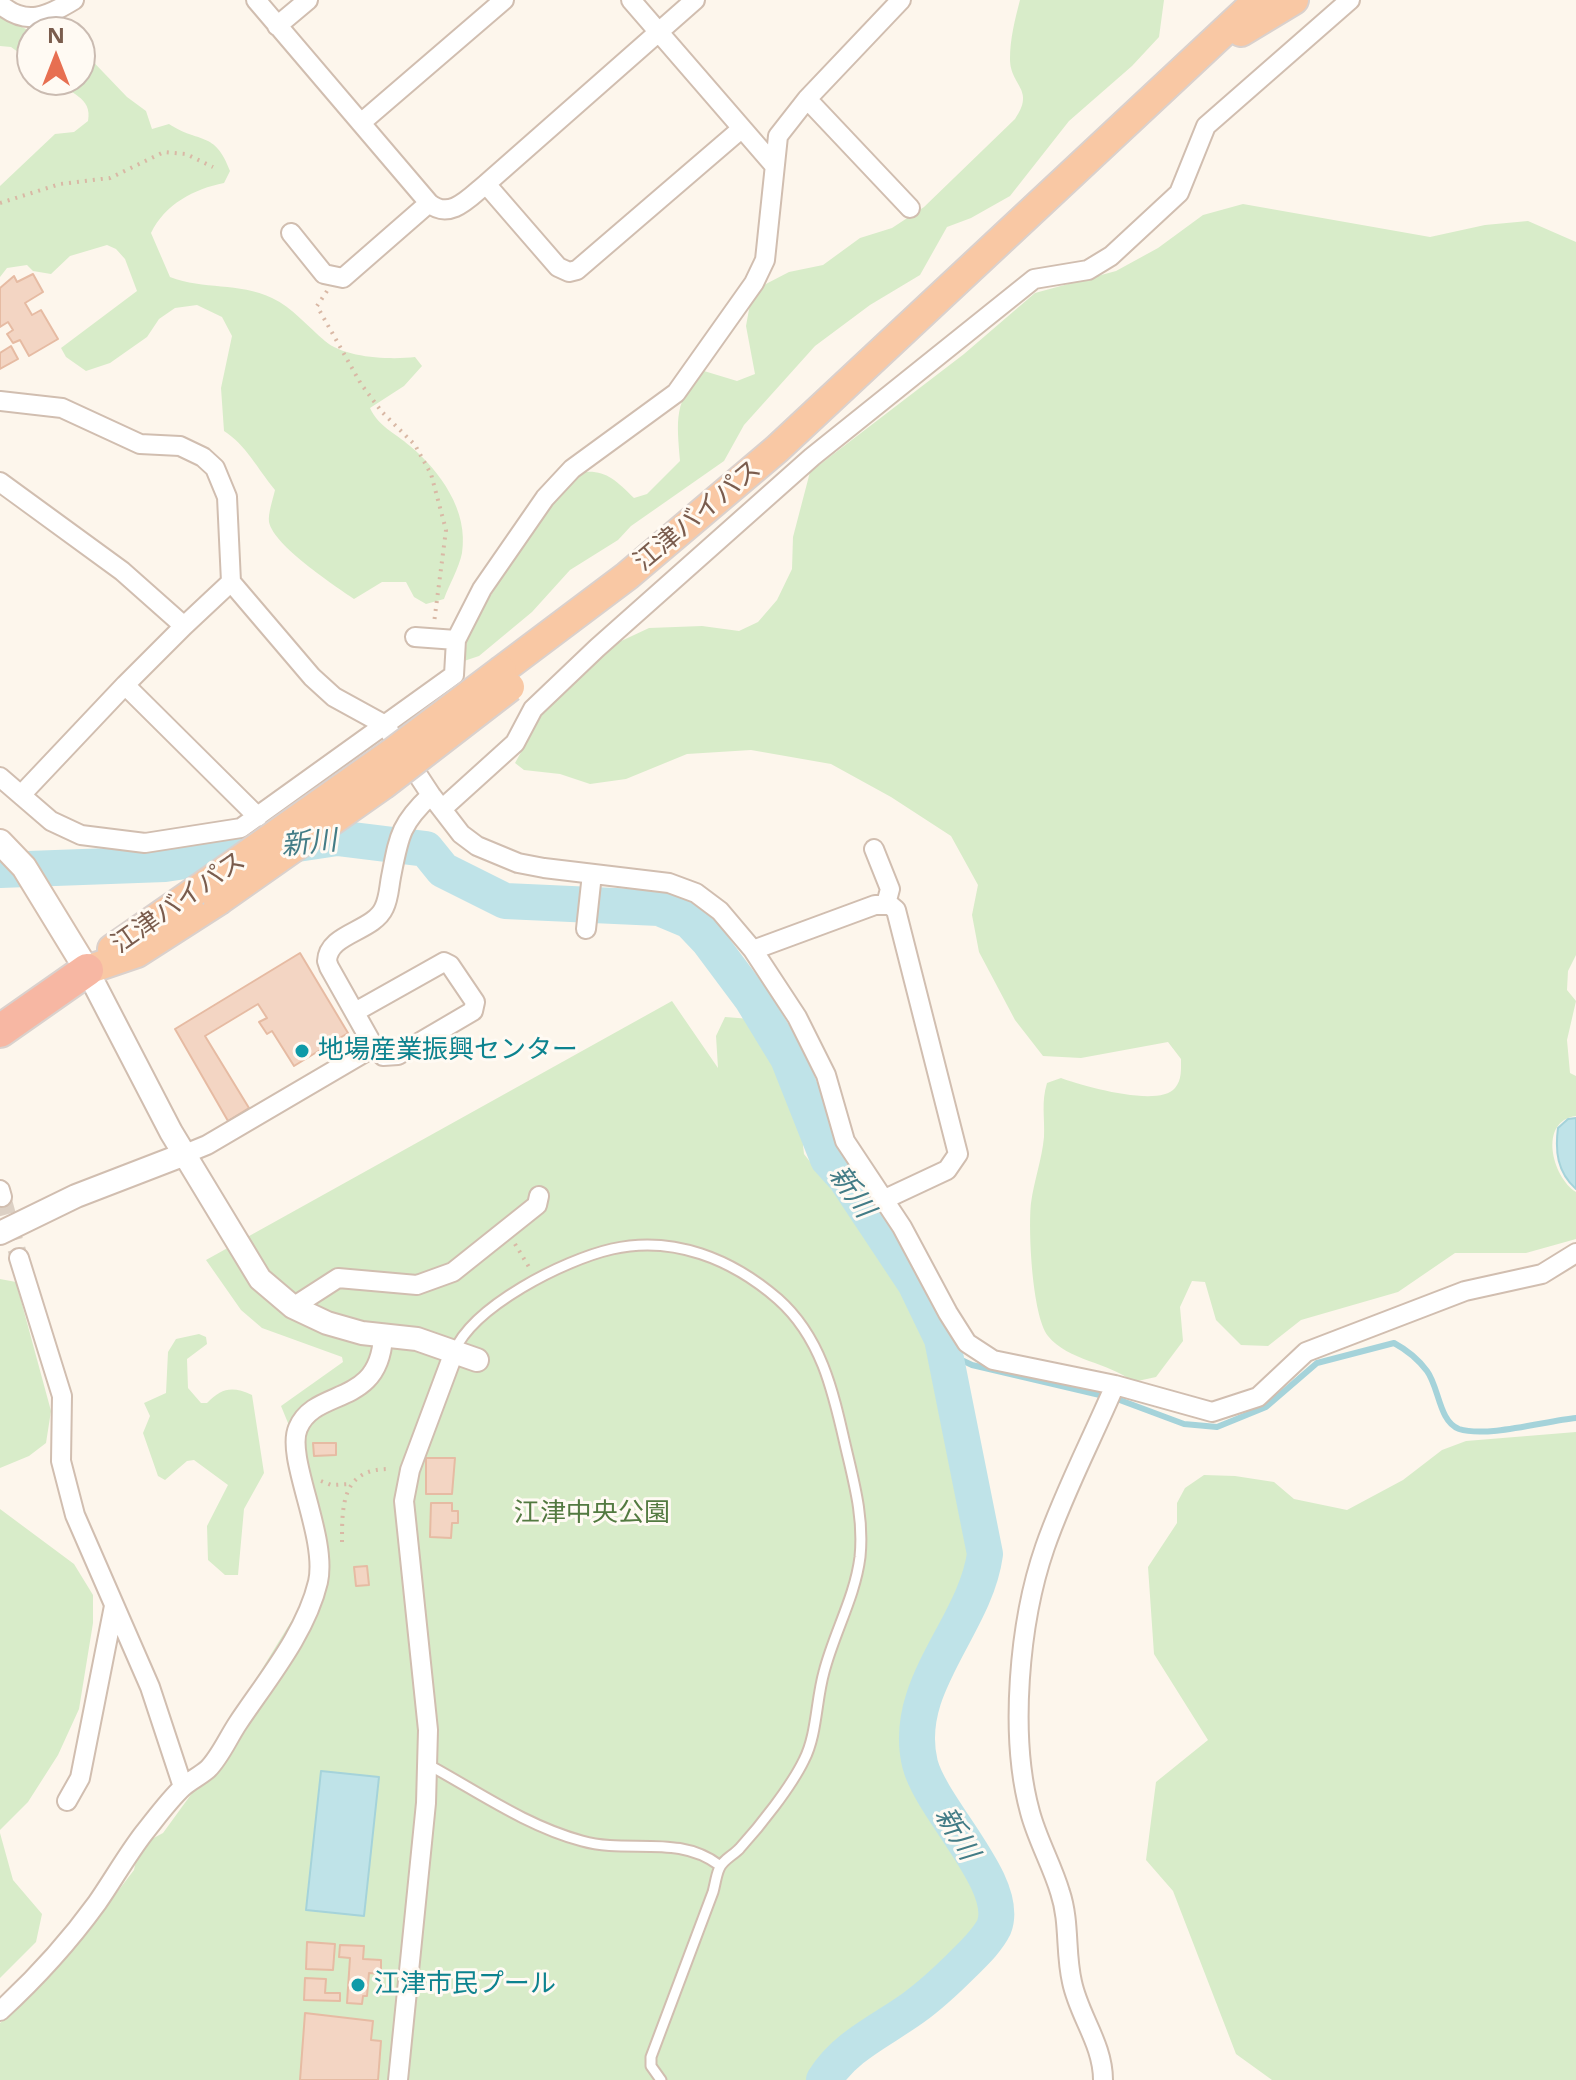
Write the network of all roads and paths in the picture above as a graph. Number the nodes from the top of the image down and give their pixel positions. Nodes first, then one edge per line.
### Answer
1 (74, 0) edge
2 (256, 0) edge
3 (308, 0) edge
4 (504, 0) edge
5 (631, 0) edge
6 (695, 0) edge
7 (901, 0) edge
8 (1234, 0) edge
9 (1258, 0) edge
10 (1294, 0) edge
11 (1350, 0) edge
12 (0, 4) edge
13 (277, 26) junction
14 (658, 32) junction
15 (1176, 73) junction
16 (807, 99) junction
17 (362, 122) junction
18 (740, 130) junction
19 (773, 164) junction
20 (213, 167) dead end
21 (486, 184) junction
22 (0, 203) edge
23 (429, 203) junction
24 (910, 208) dead end
25 (291, 233) dead end
26 (337, 278) junction
27 (0, 401) edge
28 (0, 482) edge
29 (231, 582) junction
30 (184, 626) junction
31 (415, 637) dead end
32 (434, 638) junction
33 (456, 640) junction
34 (125, 685) junction
35 (385, 725) junction
36 (0, 777) edge
37 (21, 795) junction
38 (437, 802) junction
39 (258, 817) junction
40 (0, 842) edge
41 (874, 849) dead end
42 (591, 882) junction
43 (886, 904) junction
44 (587, 923) dead end
45 (753, 950) junction
46 (87, 970) junction
47 (355, 1012) junction
48 (0, 1031) edge
49 (374, 1047) junction
50 (185, 1154) junction
51 (539, 1196) dead end
52 (883, 1200) junction
53 (0, 1233) edge
54 (513, 1240) dead end
55 (1576, 1253) edge
56 (19, 1258) tunnel mouth
57 (536, 1280) junction
58 (293, 1307) junction
59 (383, 1337) junction
60 (454, 1352) junction
61 (477, 1360) dead end
62 (1115, 1385) junction
63 (300, 1467) junction
64 (410, 1470) junction
65 (351, 1484) junction
66 (342, 1542) dead end
67 (114, 1606) junction
68 (427, 1764) junction
69 (183, 1787) junction
70 (67, 1801) dead end
71 (719, 1865) junction
72 (0, 2011) edge
73 (398, 2080) edge
74 (661, 2080) edge
75 (1103, 2080) edge

1 - 12 street
2 - 13 street
3 - 13 street
4 - 17 street
5 - 14 street
6 - 14 street
7 - 16 street
8 - 15 highway
9 - 15 highway, 江津バイパス
10 - 15 highway
11 - 38 street
13 - 17 street
14 - 18 street
14 - 21 street
15 - 46 highway, 江津バイパス, bridge
16 - 19 street
16 - 24 street
17 - 23 street
18 - 19 street
18 - 21 street
19 - 33 street
20 - 22 path
21 - 23 street
23 - 26 street
25 - 26 street
26 - 32 path
27 - 29 street
28 - 30 street
29 - 30 street
29 - 35 street
30 - 34 street
31 - 32 street
32 - 33 street
33 - 35 street
34 - 37 street
34 - 39 street
35 - 38 street
35 - 39 street
36 - 37 street
37 - 39 street
38 - 42 street
38 - 47 street
40 - 46 main road
41 - 43 street
42 - 44 street
42 - 45 street
43 - 45 street
43 - 52 street
45 - 52 street
46 - 48 highway
46 - 50 street
47 - 49 street
47 - 49 street
49 - 50 street
50 - 53 street
50 - 58 street
51 - 58 street
52 - 62 street
54 - 57 path
55 - 62 street
56 - 67 street
57 - 60 lane
57 - 71 lane
58 - 59 street
59 - 60 street
59 - 63 street
60 - 61 street
60 - 64 street
62 - 75 street
63 - 65 path
63 - 69 street
64 - 65 path
64 - 68 street
65 - 66 path
67 - 69 street
67 - 70 street
68 - 71 lane
68 - 73 street
69 - 72 street
71 - 74 lane

